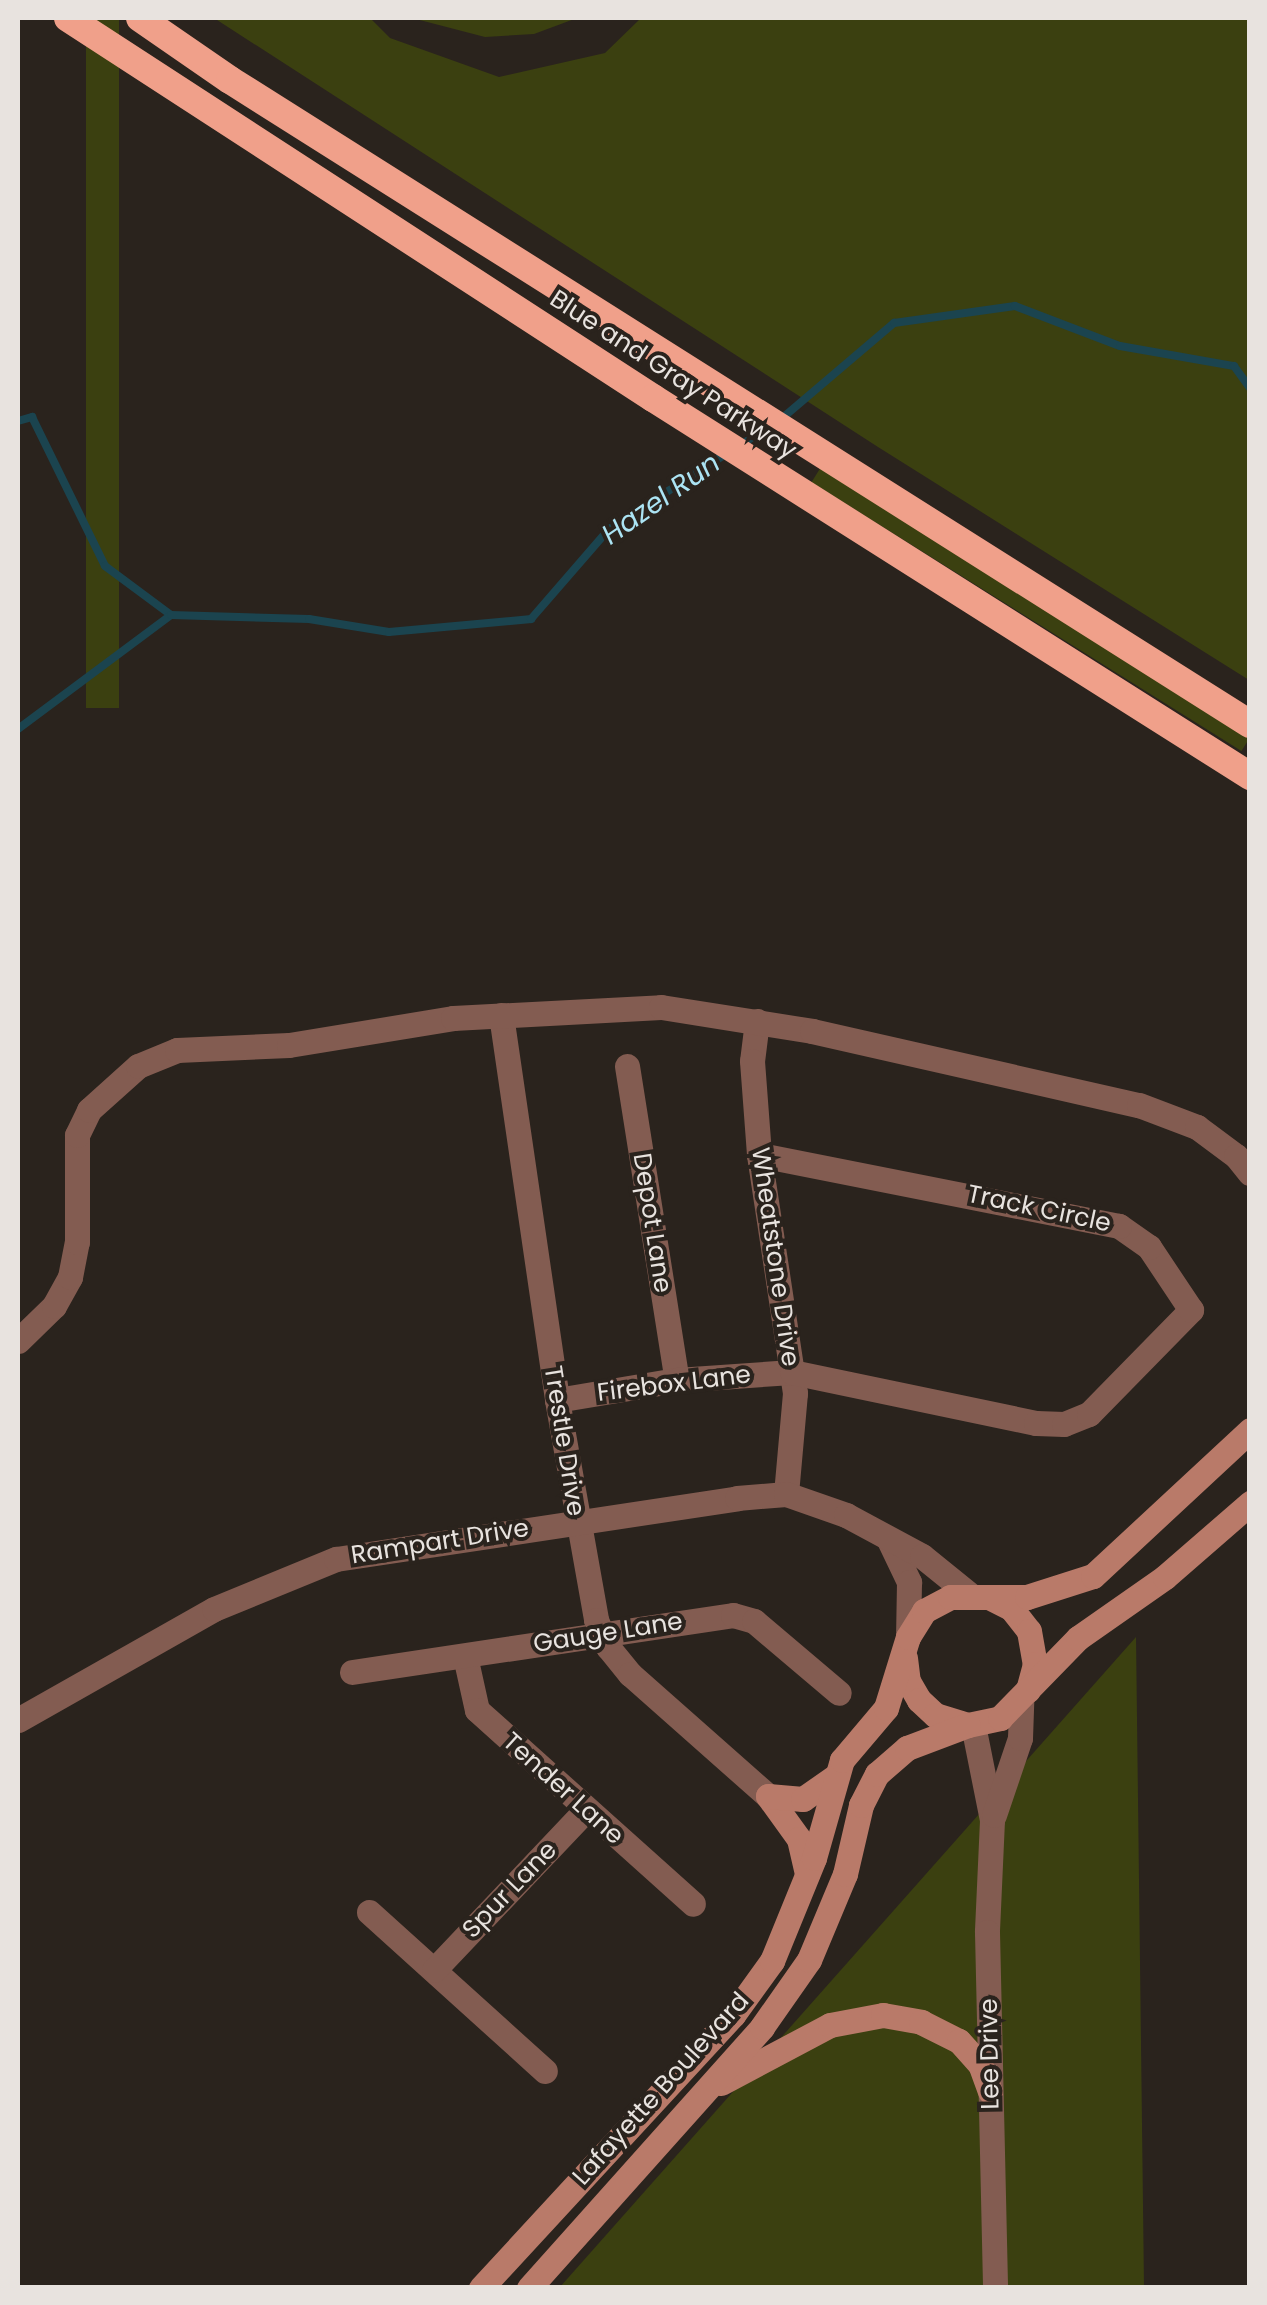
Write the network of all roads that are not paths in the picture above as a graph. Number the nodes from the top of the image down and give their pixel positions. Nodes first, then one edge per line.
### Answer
1 (68, 18) edge
2 (140, 18) edge
3 (1250, 724) edge
4 (1250, 776) edge
5 (501, 1015) junction
6 (757, 1021) junction
7 (627, 1066) dead end
8 (759, 1154) junction
9 (1250, 1172) edge
10 (18, 1341) edge
11 (792, 1372) junction
12 (677, 1380) junction
13 (557, 1400) junction
14 (1250, 1430) edge
15 (786, 1494) junction
16 (1250, 1503) edge
17 (578, 1522) junction
18 (888, 1540) junction
19 (978, 1596) junction
20 (603, 1634) junction
21 (907, 1646) junction
22 (465, 1656) junction
23 (352, 1672) dead end
24 (839, 1693) dead end
25 (1023, 1697) junction
26 (18, 1720) edge
27 (970, 1725) junction
28 (835, 1776) junction
29 (768, 1796) junction
30 (587, 1809) junction
31 (992, 1820) junction
32 (808, 1876) junction
33 (692, 1904) dead end
34 (369, 1912) dead end
35 (434, 1970) junction
36 (545, 2071) dead end
37 (990, 2092) junction
38 (703, 2093) junction
39 (481, 2288) edge
40 (529, 2288) edge
41 (994, 2288) edge

1 - 4 highway, Blue and Gray Parkway
2 - 3 highway, Blue and Gray Parkway
5 - 6 street
5 - 10 street
5 - 13 street, Trestle Drive
6 - 8 street, Wheatstone Drive
6 - 9 street
7 - 12 street, Depot Lane
8 - 11 street, Wheatstone Drive
8 - 11 street, Track Circle
11 - 12 street, Firebox Lane
11 - 15 street, Wheatstone Drive
12 - 13 street, Firebox Lane
13 - 17 street, Trestle Drive
14 - 19 main road, Lafayette Boulevard
15 - 17 street, Rampart Drive
15 - 18 street, Rampart Drive
16 - 25 main road, Lafayette Boulevard
17 - 20 street, Trestle Drive
17 - 26 street, Rampart Drive
18 - 19 street, Rampart Drive
18 - 21 street
19 - 21 main road, Lafayette Boulevard
19 - 25 main road
20 - 22 street, Gauge Lane
20 - 24 street, Gauge Lane
20 - 29 street, Trestle Drive
21 - 27 main road
21 - 28 main road, Lafayette Boulevard
22 - 23 street, Gauge Lane
22 - 30 street, Tender Lane
25 - 27 main road, Lafayette Boulevard
25 - 31 street
27 - 31 street
27 - 38 main road, Lafayette Boulevard
28 - 29 main road
28 - 32 main road, Lafayette Boulevard
29 - 32 main road
30 - 33 street, Tender Lane
30 - 35 street, Spur Lane
31 - 37 street, Lee Drive
32 - 39 main road, Lafayette Boulevard
34 - 35 street
35 - 36 street
37 - 38 main road
37 - 41 street, Lee Drive
38 - 40 main road, Lafayette Boulevard

